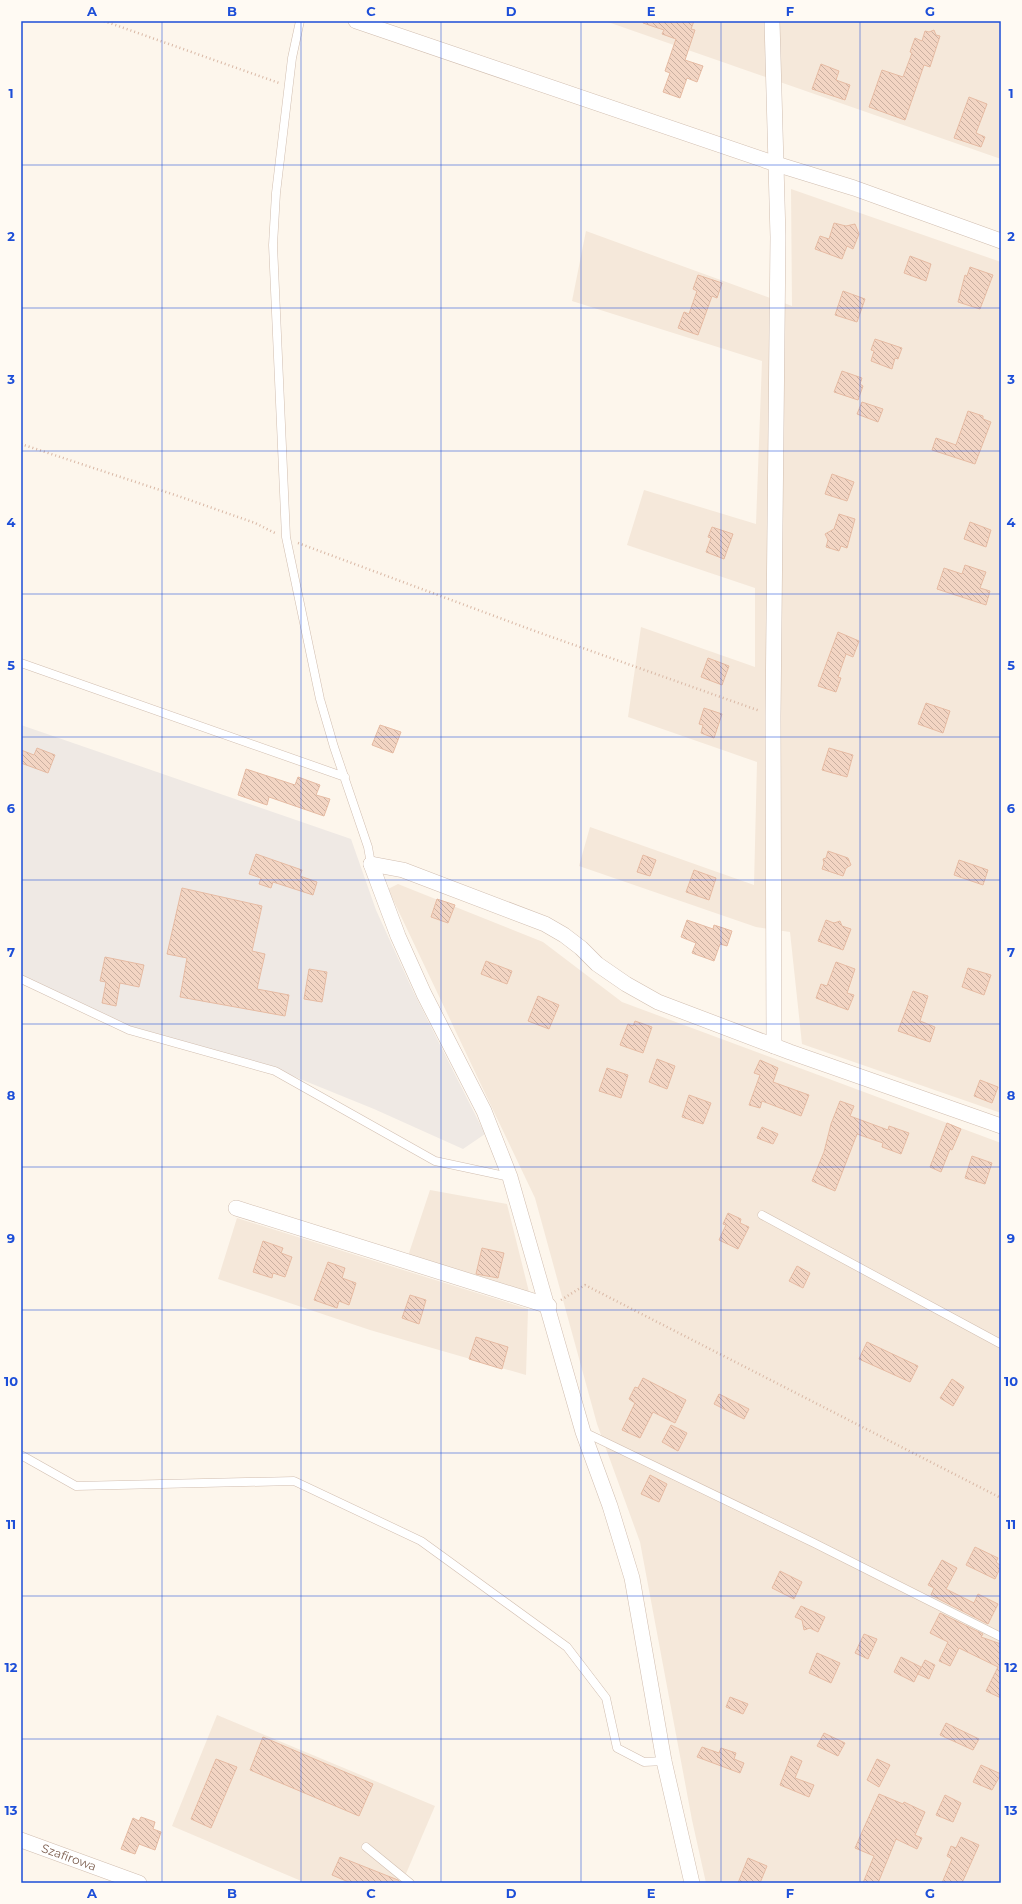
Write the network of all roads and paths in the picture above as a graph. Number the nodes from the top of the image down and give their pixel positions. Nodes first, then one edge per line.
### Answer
1 (104, 21) edge
2 (300, 21) edge
3 (356, 21) edge
4 (772, 21) edge
5 (289, 82) junction
6 (776, 164) junction
7 (1001, 241) edge
8 (21, 444) edge
9 (286, 537) junction
10 (21, 662) edge
11 (773, 716) junction
12 (345, 777) junction
13 (371, 864) junction
14 (21, 979) edge
15 (774, 1046) junction
16 (1001, 1126) edge
17 (510, 1177) junction
18 (236, 1208) dead end
19 (762, 1215) dead end
20 (549, 1306) junction
21 (1001, 1344) edge
22 (583, 1432) junction
23 (21, 1455) edge
24 (1001, 1498) edge
25 (1001, 1636) edge
26 (664, 1761) junction
27 (21, 1840) edge
28 (366, 1847) dead end
29 (139, 1883) edge
30 (410, 1883) edge
31 (692, 1883) edge

1 - 5 path
2 - 5 lane
3 - 6 street
4 - 6 street
5 - 9 lane
6 - 7 street
6 - 11 street
8 - 9 path
9 - 11 path
9 - 12 lane
10 - 12 lane
11 - 15 street
12 - 13 lane
13 - 15 street
13 - 17 street
14 - 17 lane
15 - 16 street
17 - 20 street
18 - 20 street
19 - 21 lane
20 - 22 street
20 - 24 path
22 - 25 lane
22 - 26 street
23 - 26 lane
26 - 31 street
27 - 29 street, Szafirowa
28 - 30 lane

